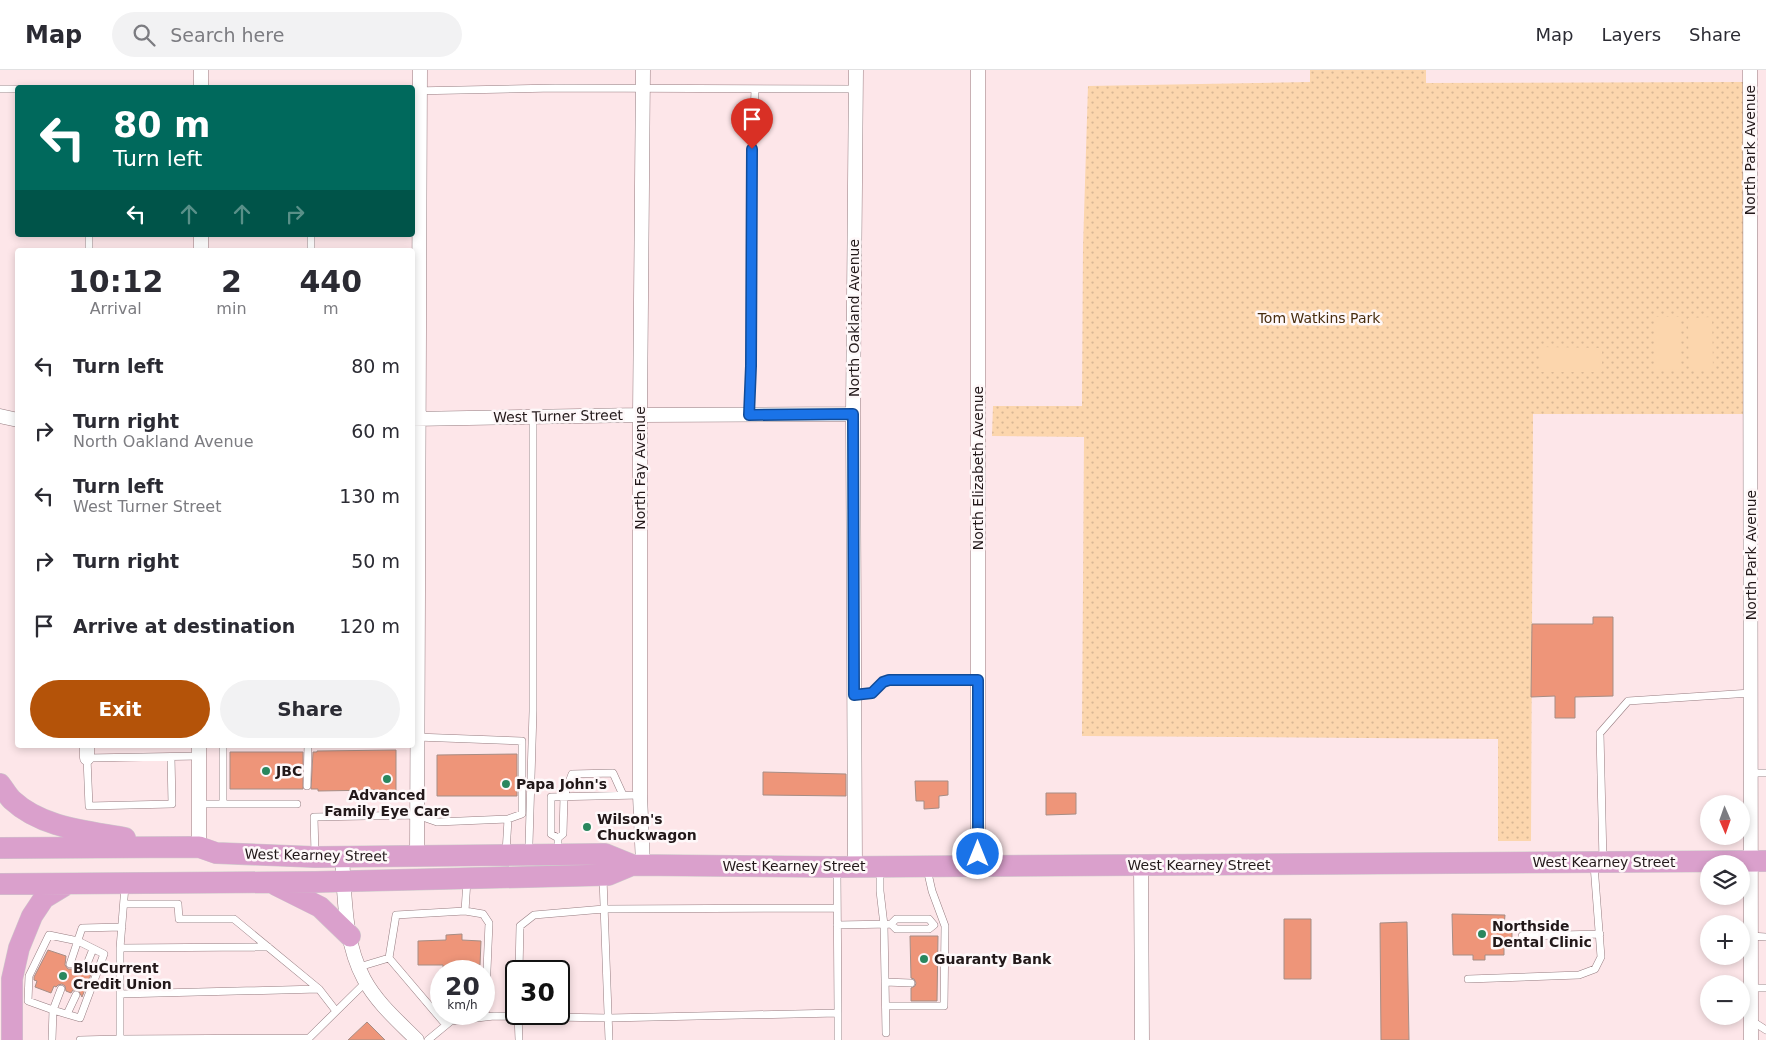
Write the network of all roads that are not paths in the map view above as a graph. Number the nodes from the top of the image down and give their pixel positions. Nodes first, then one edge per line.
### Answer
1 (201, 70) edge
2 (420, 70) edge
3 (643, 70) edge
4 (856, 70) edge
5 (978, 70) edge
6 (1750, 70) edge
7 (201, 85) edge
8 (0, 88) edge
9 (15, 89) edge
10 (643, 89) junction
11 (856, 89) junction
12 (755, 90) junction
13 (416, 91) edge
14 (853, 414) junction
15 (640, 415) junction
16 (749, 415) junction
17 (0, 416) edge
18 (533, 417) junction
19 (15, 419) edge
20 (416, 419) edge
21 (978, 680) junction
22 (1752, 693) junction
23 (854, 695) junction
24 (416, 737) edge
25 (223, 748) edge
26 (308, 748) edge
27 (200, 751) edge
28 (87, 752) edge
29 (171, 757) junction
30 (1759, 773) edge
31 (0, 784) edge
32 (307, 786) dead end
33 (623, 795) junction
34 (640, 795) junction
35 (564, 796) junction
36 (199, 804) junction
37 (223, 804) junction
38 (297, 804) dead end
39 (417, 815) junction
40 (508, 819) junction
41 (529, 844) dead end
42 (175, 846) junction
43 (199, 847) junction
44 (558, 847) junction
45 (0, 848) edge
46 (418, 856) junction
47 (506, 856) junction
48 (315, 857) junction
49 (342, 857) junction
50 (1759, 861) edge
51 (1599, 862) junction
52 (637, 865) junction
53 (1141, 865) junction
54 (880, 866) junction
55 (926, 866) junction
56 (978, 866) junction
57 (846, 867) junction
58 (603, 875) junction
59 (467, 878) junction
60 (344, 881) junction
61 (266, 882) junction
62 (125, 883) junction
63 (0, 884) edge
64 (67, 884) junction
65 (124, 904) junction
66 (837, 908) junction
67 (604, 909) junction
68 (466, 910) junction
69 (887, 924) junction
70 (837, 925) junction
71 (945, 926) junction
72 (122, 927) junction
73 (1600, 934) junction
74 (350, 936) junction
75 (1522, 936) dead end
76 (1752, 936) junction
77 (1766, 936) edge
78 (78, 941) junction
79 (120, 948) junction
80 (268, 948) junction
81 (93, 949) junction
82 (389, 958) junction
83 (487, 960) edge
84 (519, 960) edge
85 (70, 964) dead end
86 (359, 967) junction
87 (85, 970) dead end
88 (1468, 979) dead end
89 (366, 982) junction
90 (885, 982) junction
91 (911, 983) dead end
92 (1751, 988) junction
93 (1766, 988) edge
94 (61, 989) dead end
95 (319, 989) junction
96 (76, 994) dead end
97 (120, 994) junction
98 (430, 1006) edge
99 (886, 1006) junction
100 (53, 1010) junction
101 (336, 1011) junction
102 (838, 1013) junction
103 (67, 1014) junction
104 (570, 1017) edge
105 (609, 1018) junction
106 (1751, 1020) junction
107 (1766, 1022) edge
108 (446, 1025) edge
109 (518, 1025) edge
110 (1766, 1030) edge
111 (886, 1033) dead end
112 (120, 1039) edge
113 (308, 1039) edge
114 (12, 1040) edge
115 (52, 1040) edge
116 (80, 1040) edge
117 (417, 1040) edge
118 (428, 1040) edge
119 (519, 1040) edge
120 (609, 1040) edge
121 (838, 1040) edge
122 (1142, 1040) edge
123 (1751, 1040) edge

1 - 7 street
2 - 13 street
3 - 10 street, North Fay Avenue
4 - 11 street, North Oakland Avenue
5 - 21 street, North Elizabeth Avenue
6 - 22 street, North Park Avenue
8 - 9 lane
10 - 12 lane
10 - 13 lane
10 - 15 street, North Fay Avenue
11 - 12 lane
11 - 14 street, North Oakland Avenue
12 - 16 lane
13 - 20 street
14 - 16 street, West Turner Street
14 - 23 street, North Oakland Avenue
15 - 16 street, West Turner Street
15 - 18 street, West Turner Street
15 - 34 street, North Fay Avenue
17 - 19 street
18 - 20 street, West Turner Street
18 - 41 lane
20 - 24 street
21 - 23 lane
21 - 56 street, North Elizabeth Avenue
22 - 30 street, North Park Avenue
22 - 51 lane
23 - 57 street, North Oakland Avenue
24 - 39 street
24 - 40 lane
25 - 37 lane
26 - 32 lane
27 - 29 lane
27 - 36 street
28 - 29 lane
28 - 29 lane
30 - 50 street, North Park Avenue
31 - 42 main road
33 - 34 lane
33 - 35 lane
33 - 35 lane
34 - 52 street, North Fay Avenue
35 - 44 lane
35 - 44 lane
36 - 37 lane
36 - 43 street
37 - 38 lane
39 - 40 lane
39 - 46 street
39 - 48 lane
40 - 47 lane
42 - 43 main road, West Kearney Street
42 - 45 main road, West Kearney Street
43 - 48 main road, West Kearney Street
44 - 47 main road, West Kearney Street
44 - 52 main road, West Kearney Street
46 - 47 main road, West Kearney Street
46 - 49 main road, West Kearney Street
48 - 49 main road, West Kearney Street
49 - 60 street
50 - 51 main road, West Kearney Street
50 - 76 street, North Park Avenue
51 - 53 main road, West Kearney Street
51 - 73 lane
52 - 57 main road, West Kearney Street
52 - 58 main road, West Kearney Street
53 - 56 main road, West Kearney Street
53 - 122 street
54 - 55 main road, West Kearney Street
54 - 57 main road, West Kearney Street
54 - 69 lane
55 - 56 main road, West Kearney Street
55 - 71 lane
57 - 66 lane
58 - 59 main road, West Kearney Street
58 - 67 lane
59 - 60 main road, West Kearney Street
59 - 68 lane
60 - 61 main road, West Kearney Street
60 - 74 street
61 - 62 main road, West Kearney Street
61 - 74 main road
62 - 64 main road, West Kearney Street
62 - 65 lane
63 - 64 main road, West Kearney Street
64 - 114 main road
65 - 72 lane
65 - 80 lane
66 - 67 lane
66 - 70 lane
67 - 84 lane
67 - 105 lane
68 - 82 lane
68 - 83 lane
69 - 70 lane
69 - 71 lane
69 - 90 lane
70 - 102 lane
71 - 99 lane
72 - 78 lane
72 - 79 lane
73 - 75 lane
73 - 88 lane
74 - 86 street
76 - 77 lane
76 - 92 street, North Park Avenue
78 - 81 lane
78 - 85 lane
78 - 100 lane
79 - 80 lane
79 - 97 lane
80 - 95 lane
81 - 87 lane
81 - 103 lane
82 - 86 lane
82 - 98 lane
86 - 89 street
89 - 101 lane
89 - 117 street
90 - 91 lane
90 - 99 lane
92 - 93 lane
92 - 106 street, North Park Avenue
94 - 100 lane
95 - 97 lane
95 - 101 lane
96 - 103 lane
97 - 112 lane
99 - 111 lane
100 - 103 lane
100 - 115 lane
101 - 113 lane
102 - 105 lane
102 - 121 lane
104 - 105 lane
105 - 120 lane
106 - 107 lane
106 - 110 lane
106 - 123 street, North Park Avenue
108 - 118 lane
109 - 119 lane
112 - 113 lane
112 - 116 lane

